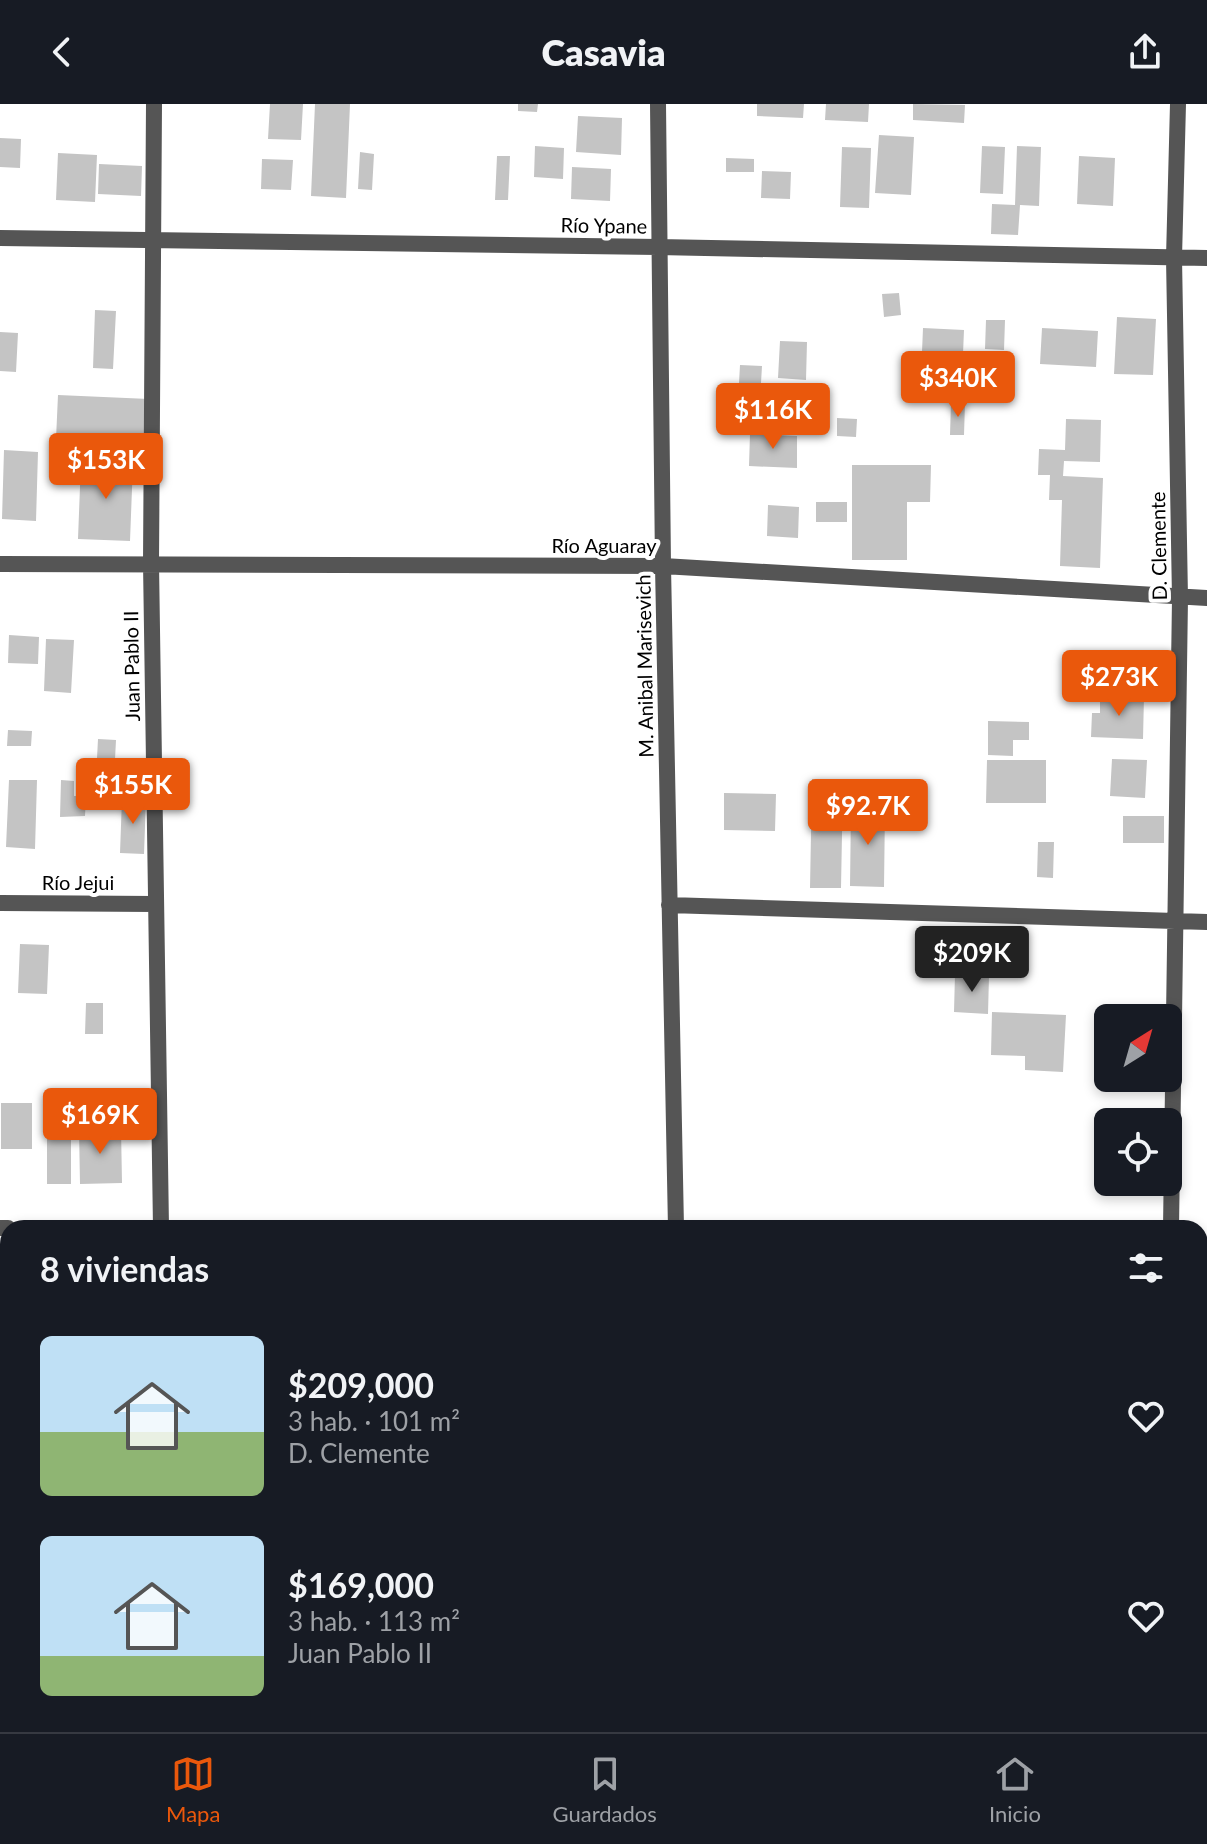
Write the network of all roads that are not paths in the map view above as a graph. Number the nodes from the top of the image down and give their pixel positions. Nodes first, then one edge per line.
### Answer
1 (154, 104) edge
2 (658, 104) edge
3 (1178, 104) edge
4 (0, 238) edge
5 (153, 239) junction
6 (658, 247) junction
7 (1174, 258) junction
8 (1207, 258) edge
9 (151, 563) junction
10 (0, 564) edge
11 (663, 566) junction
12 (1180, 598) junction
13 (1207, 598) edge
14 (0, 903) edge
15 (155, 904) junction
16 (669, 905) junction
17 (1175, 921) junction
18 (1207, 922) edge
19 (161, 1220) edge
20 (677, 1220) edge
21 (1171, 1220) edge

1 - 5 street, Juan Pablo II
2 - 6 street, M. Anibal Marisevich
3 - 7 street, D. Clemente
4 - 5 street, Río Ypane
5 - 6 street, Río Ypane
5 - 9 street, Juan Pablo II
6 - 7 street, Río Ypane
6 - 11 street, M. Anibal Marisevich
7 - 8 street, Río Ypane
7 - 12 street, D. Clemente
9 - 10 street, Río Aguaray
9 - 11 street, Río Aguaray
9 - 15 street, Juan Pablo II
11 - 12 street, Río Aguaray
11 - 16 street, M. Anibal Marisevich
12 - 13 street, Río Aguaray
12 - 17 street, D. Clemente
14 - 15 street, Río Jejui
15 - 19 street, Juan Pablo II
16 - 17 street
16 - 20 street, M. Anibal Marisevich
17 - 18 street
17 - 21 street, D. Clemente

